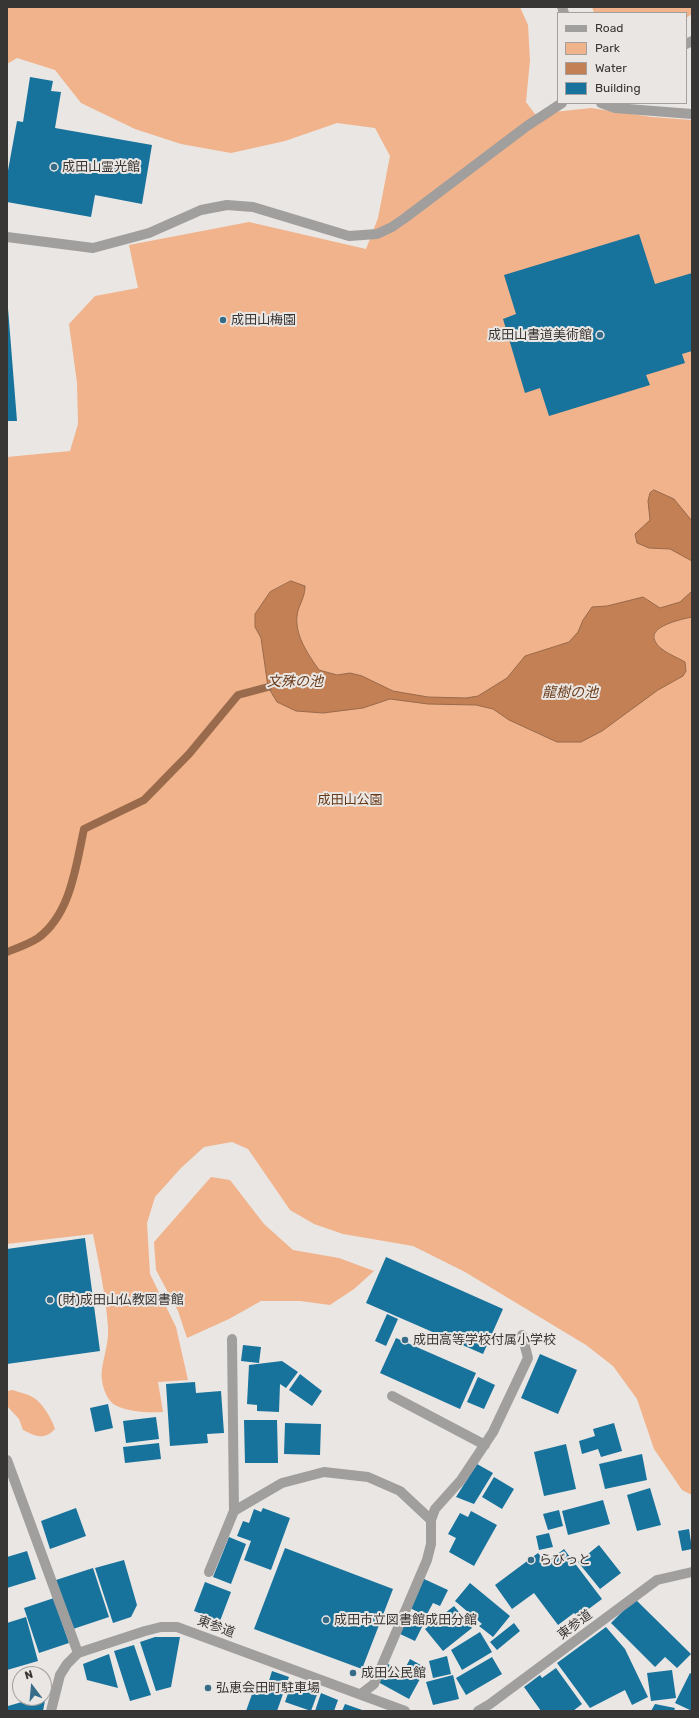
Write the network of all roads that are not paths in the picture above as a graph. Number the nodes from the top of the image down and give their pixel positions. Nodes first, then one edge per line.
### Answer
1 (560, 104) edge
2 (604, 104) edge
3 (692, 114) edge
4 (7, 237) edge
5 (522, 1335) dead end
6 (232, 1339) dead end
7 (392, 1396) dead end
8 (485, 1445) junction
9 (7, 1460) edge
10 (234, 1511) junction
11 (431, 1520) junction
12 (209, 1572) dead end
13 (692, 1572) edge
14 (78, 1653) junction
15 (361, 1694) junction
16 (51, 1711) edge
17 (405, 1711) edge
18 (478, 1711) edge

1 - 4 street
2 - 3 street
5 - 8 street
6 - 10 street
7 - 8 street
8 - 11 street
9 - 14 street
10 - 11 street
10 - 12 street
11 - 15 street
13 - 18 street, 東参道
14 - 15 street, 東参道
14 - 16 street, 東参道
15 - 17 street, 東参道

